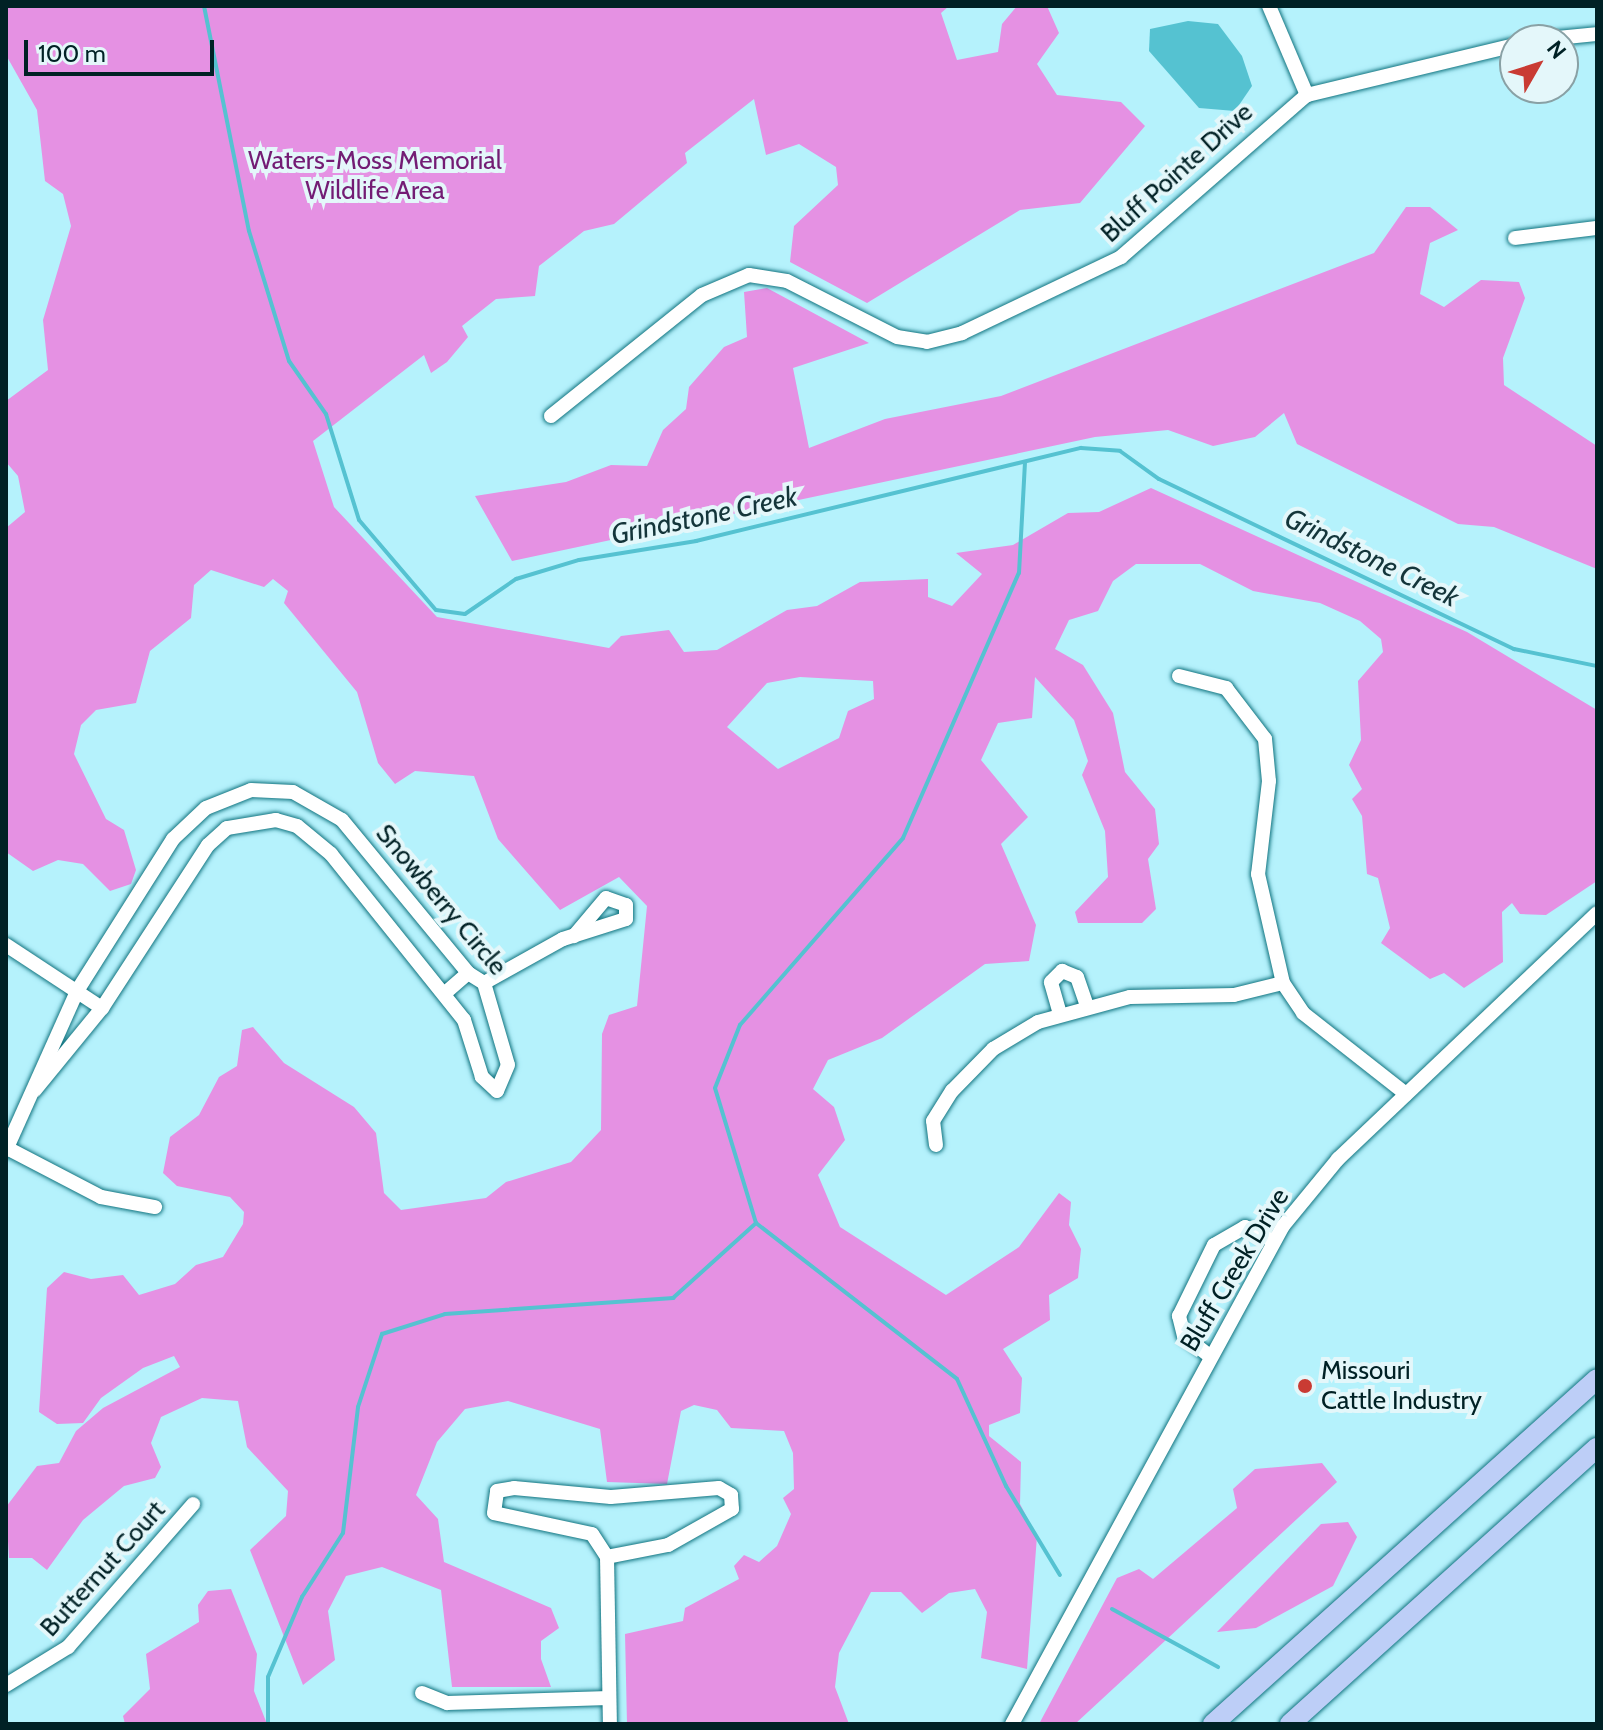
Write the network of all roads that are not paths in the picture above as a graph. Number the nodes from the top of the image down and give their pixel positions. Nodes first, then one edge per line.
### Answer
1 (1269, 6) edge
2 (1499, 49) edge
3 (1307, 95) junction
4 (1597, 228) edge
5 (1515, 238) dead end
6 (551, 416) dead end
7 (1179, 676) dead end
8 (1597, 913) edge
9 (574, 936) dead end
10 (6, 945) edge
11 (468, 973) junction
12 (484, 983) junction
13 (1283, 983) junction
14 (77, 991) junction
15 (444, 994) junction
16 (1087, 1006) junction
17 (102, 1008) junction
18 (1060, 1014) junction
19 (35, 1090) junction
20 (1406, 1094) junction
21 (936, 1145) dead end
22 (7, 1149) edge
23 (155, 1207) dead end
24 (1274, 1241) junction
25 (1211, 1357) junction
26 (1597, 1379) edge
27 (1597, 1448) edge
28 (193, 1504) dead end
29 (607, 1557) junction
30 (6, 1685) edge
31 (422, 1693) dead end
32 (609, 1698) junction
33 (610, 1724) edge
34 (1012, 1724) edge
35 (1213, 1724) edge
36 (1290, 1724) edge

1 - 3 street
2 - 3 street, Bluff Pointe Drive
3 - 6 street, Bluff Pointe Drive
4 - 5 street
7 - 13 street
8 - 20 street, Bluff Creek Drive
9 - 12 street
10 - 14 street
11 - 12 street, Snowberry Circle
11 - 14 street, Snowberry Circle
11 - 15 street
12 - 15 street, Snowberry Circle
13 - 16 street
13 - 20 street
14 - 17 street
14 - 19 street, Snowberry Circle
15 - 17 street, Snowberry Circle
16 - 18 street
16 - 18 street
17 - 19 street, Snowberry Circle
18 - 21 street
19 - 22 street
20 - 24 street, Bluff Creek Drive
22 - 23 street
24 - 25 street, Bluff Creek Drive
24 - 25 street
25 - 34 street, Bluff Creek Drive
26 - 35 highway
27 - 36 highway
28 - 30 street, Butternut Court
29 - 29 street
29 - 32 street
31 - 32 street
32 - 33 street

